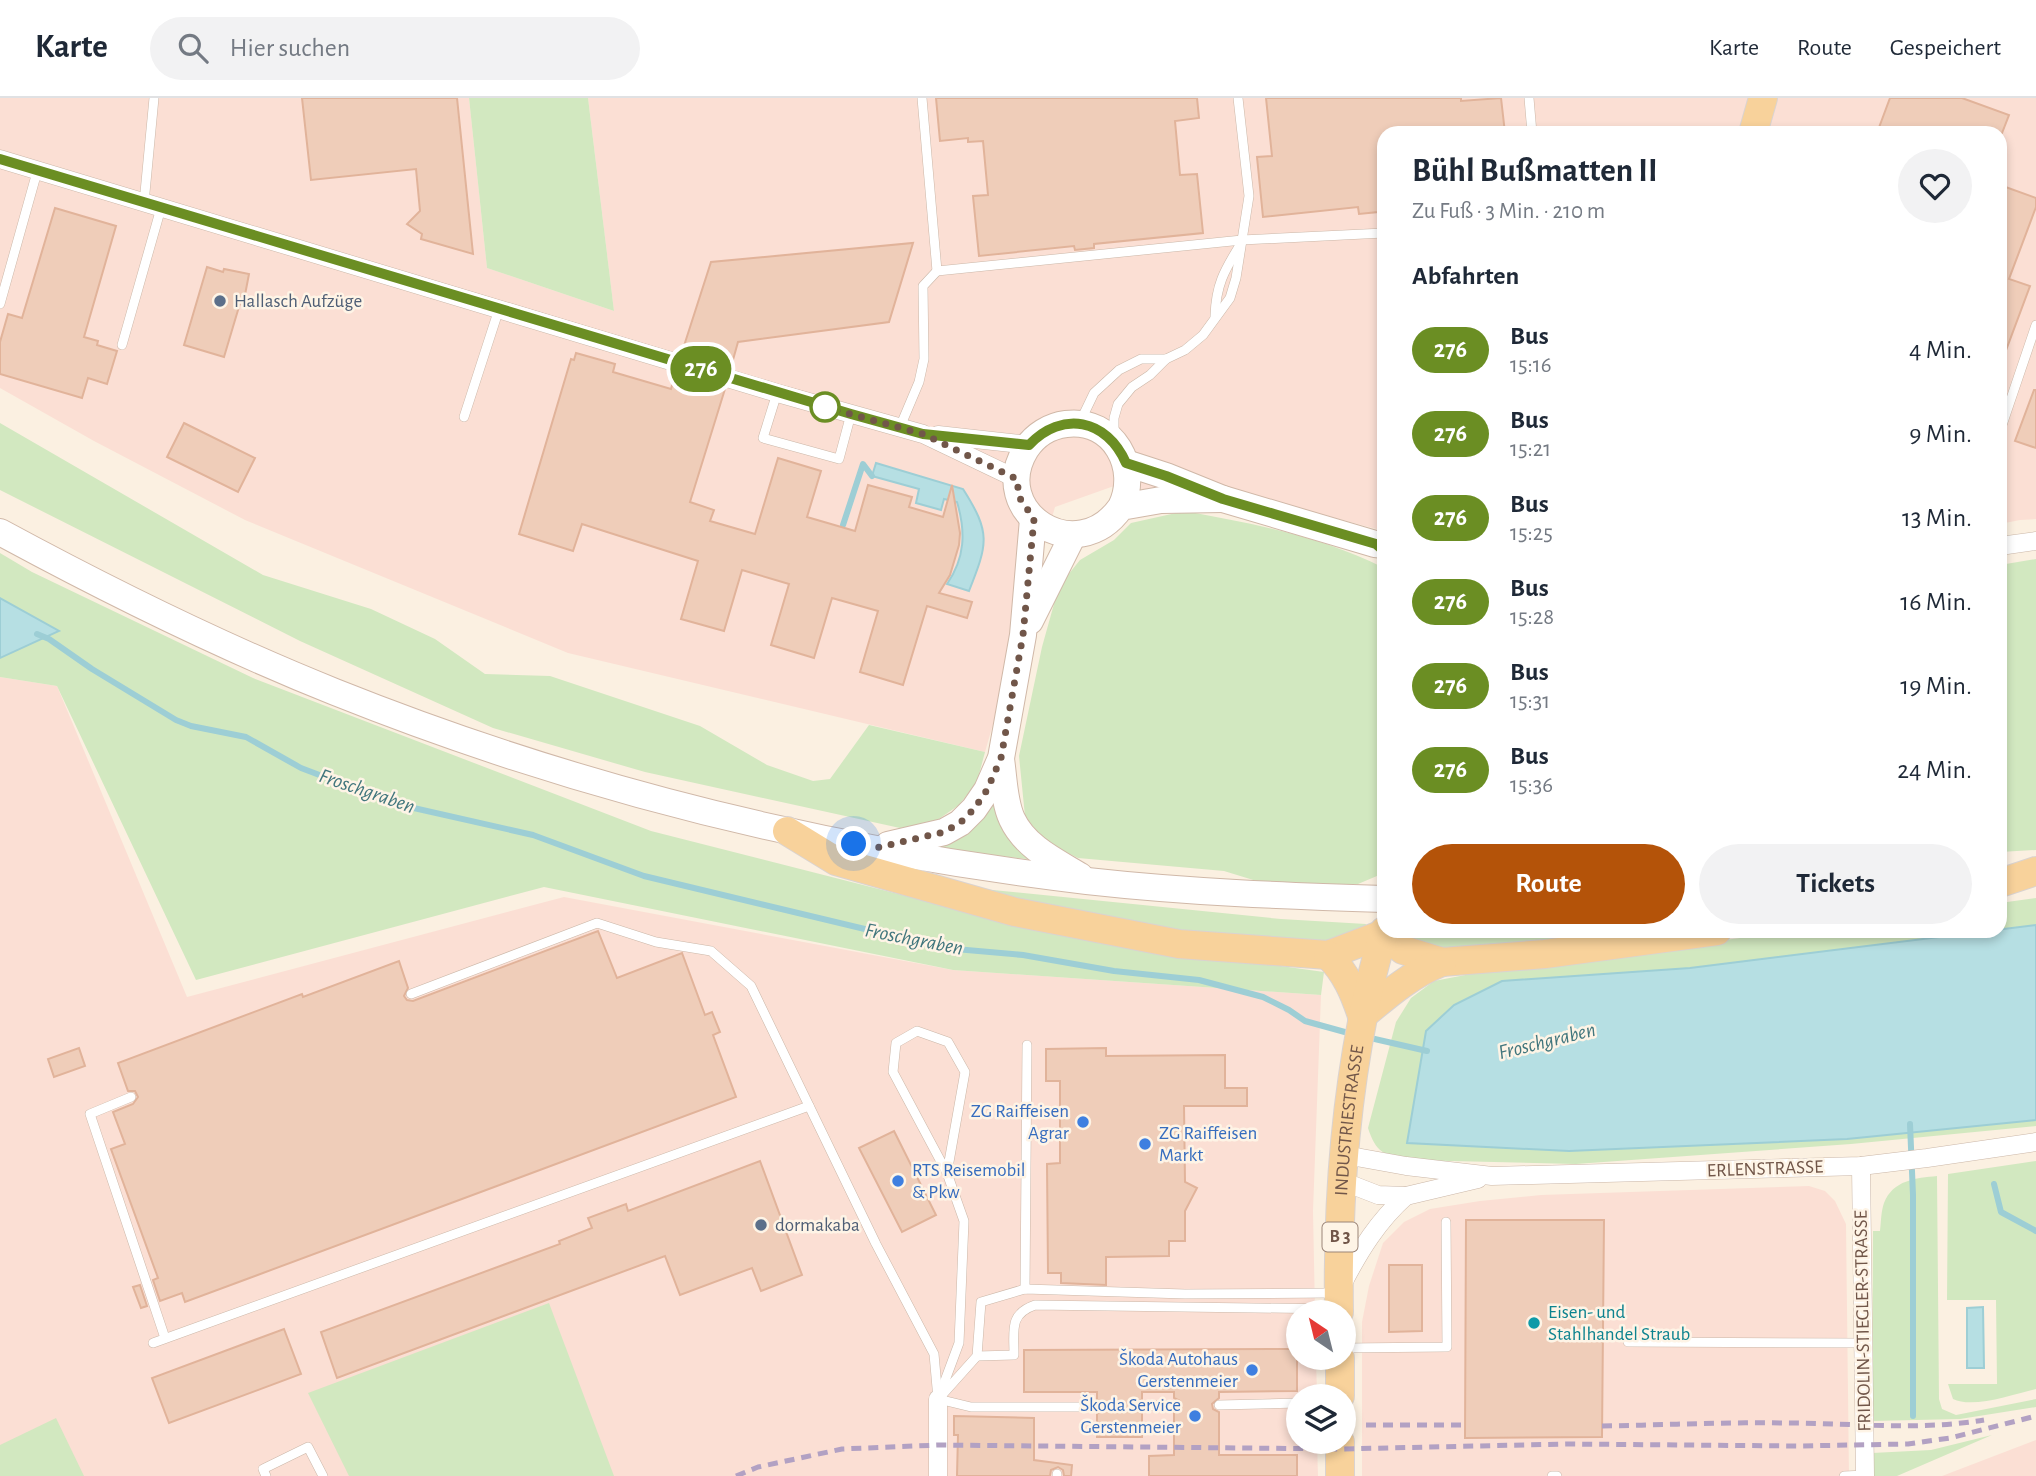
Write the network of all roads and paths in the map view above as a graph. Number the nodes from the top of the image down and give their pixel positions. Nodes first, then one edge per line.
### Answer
1 (154, 98) edge
2 (922, 98) edge
3 (1238, 98) edge
4 (1529, 98) edge
5 (1763, 98) edge
6 (1531, 126) edge
7 (1755, 126) edge
8 (0, 159) edge
9 (37, 172) junction
10 (152, 205) junction
11 (1377, 233) edge
12 (1242, 240) junction
13 (937, 271) junction
14 (0, 304) edge
15 (499, 309) junction
16 (1215, 317) junction
17 (2036, 325) edge
18 (122, 345) dead end
19 (1166, 359) junction
20 (777, 393) junction
21 (2007, 410) edge
22 (851, 414) junction
23 (464, 417) dead end
24 (1079, 424) junction
25 (900, 427) junction
26 (923, 434) junction
27 (1029, 445) junction
28 (1120, 452) junction
29 (1017, 479) junction
30 (1223, 499) junction
31 (1121, 508) junction
32 (1034, 519) junction
33 (0, 532) edge
34 (1073, 535) junction
35 (2036, 541) edge
36 (2007, 544) edge
37 (1377, 546) edge
38 (1023, 635) junction
39 (1001, 758) junction
40 (787, 831) junction
41 (876, 848) junction
42 (2036, 866) edge
43 (2007, 868) edge
44 (2036, 871) edge
45 (1089, 881) junction
46 (2007, 881) edge
47 (1377, 899) edge
48 (1377, 935) edge
49 (1382, 938) edge
50 (1390, 938) edge
51 (1665, 938) edge
52 (1328, 955) junction
53 (1442, 962) junction
54 (411, 994) dead end
55 (1362, 1016) junction
56 (1027, 1045) dead end
57 (131, 1097) dead end
58 (809, 1106) junction
59 (2036, 1142) edge
60 (1861, 1166) junction
61 (1343, 1168) junction
62 (947, 1173) junction
63 (1492, 1176) junction
64 (1406, 1196) junction
65 (1446, 1222) dead end
66 (1025, 1289) junction
67 (1339, 1300) edge
68 (1341, 1300) edge
69 (1286, 1301) edge
70 (1286, 1305) edge
71 (165, 1338) junction
72 (1628, 1342) dead end
73 (153, 1343) dead end
74 (1863, 1343) junction
75 (1356, 1348) edge
76 (977, 1356) junction
77 (938, 1399) junction
78 (1286, 1404) edge
79 (1174, 1405) dead end
80 (1219, 1405) dead end
81 (1097, 1406) dead end
82 (1142, 1406) dead end
83 (1340, 1454) edge
84 (266, 1476) edge
85 (323, 1476) edge
86 (938, 1476) edge
87 (1340, 1476) edge
88 (1844, 1476) edge
89 (1865, 1476) edge

1 - 10 lane
2 - 13 lane
3 - 12 lane
4 - 6 lane
5 - 7 main road
8 - 9 street
9 - 10 street
9 - 14 lane
10 - 15 street
10 - 18 lane
11 - 12 lane
12 - 13 lane
12 - 16 lane
12 - 16 lane
13 - 25 lane
15 - 20 street
15 - 23 lane
16 - 19 lane
17 - 21 lane
19 - 24 lane
19 - 28 lane
20 - 22 street
20 - 22 lane
22 - 25 street
24 - 27 main road
24 - 28 main road
25 - 26 street
26 - 27 street
26 - 29 street
27 - 29 main road
28 - 30 main road
28 - 31 main road
29 - 32 main road
30 - 31 main road
30 - 37 main road
31 - 34 main road
32 - 34 main road
32 - 38 main road
33 - 40 main road
34 - 38 main road
35 - 36 street
38 - 39 main road
39 - 41 main road
39 - 45 main road
40 - 41 main road
40 - 52 main road
41 - 45 main road
42 - 43 main road
44 - 46 main road
45 - 47 main road
48 - 52 main road
49 - 55 main road, INDUSTRIESTRASSE / B 3
50 - 53 main road
51 - 53 main road
52 - 55 main road
53 - 55 main road
54 - 58 lane
55 - 61 main road, INDUSTRIESTRASSE / B 3
56 - 66 lane
57 - 71 lane
58 - 71 lane
58 - 77 lane
59 - 60 street, ERLENSTRASSE
60 - 63 street, ERLENSTRASSE
60 - 74 street, FRIDOLIN-STIEGLER-STRASSE
61 - 63 street, ERLENSTRASSE
61 - 64 street, ERLENSTRASSE
61 - 67 main road, INDUSTRIESTRASSE / B 3
62 - 62 lane
62 - 77 lane
63 - 64 street, ERLENSTRASSE
64 - 68 street
65 - 75 lane
66 - 69 lane
66 - 76 lane
70 - 76 lane
71 - 73 lane
72 - 74 lane
74 - 89 street, FRIDOLIN-STIEGLER-STRASSE
76 - 77 lane
77 - 81 lane
77 - 86 street
78 - 80 lane
79 - 82 lane
83 - 87 main road
84 - 85 lane
88 - 89 lane

